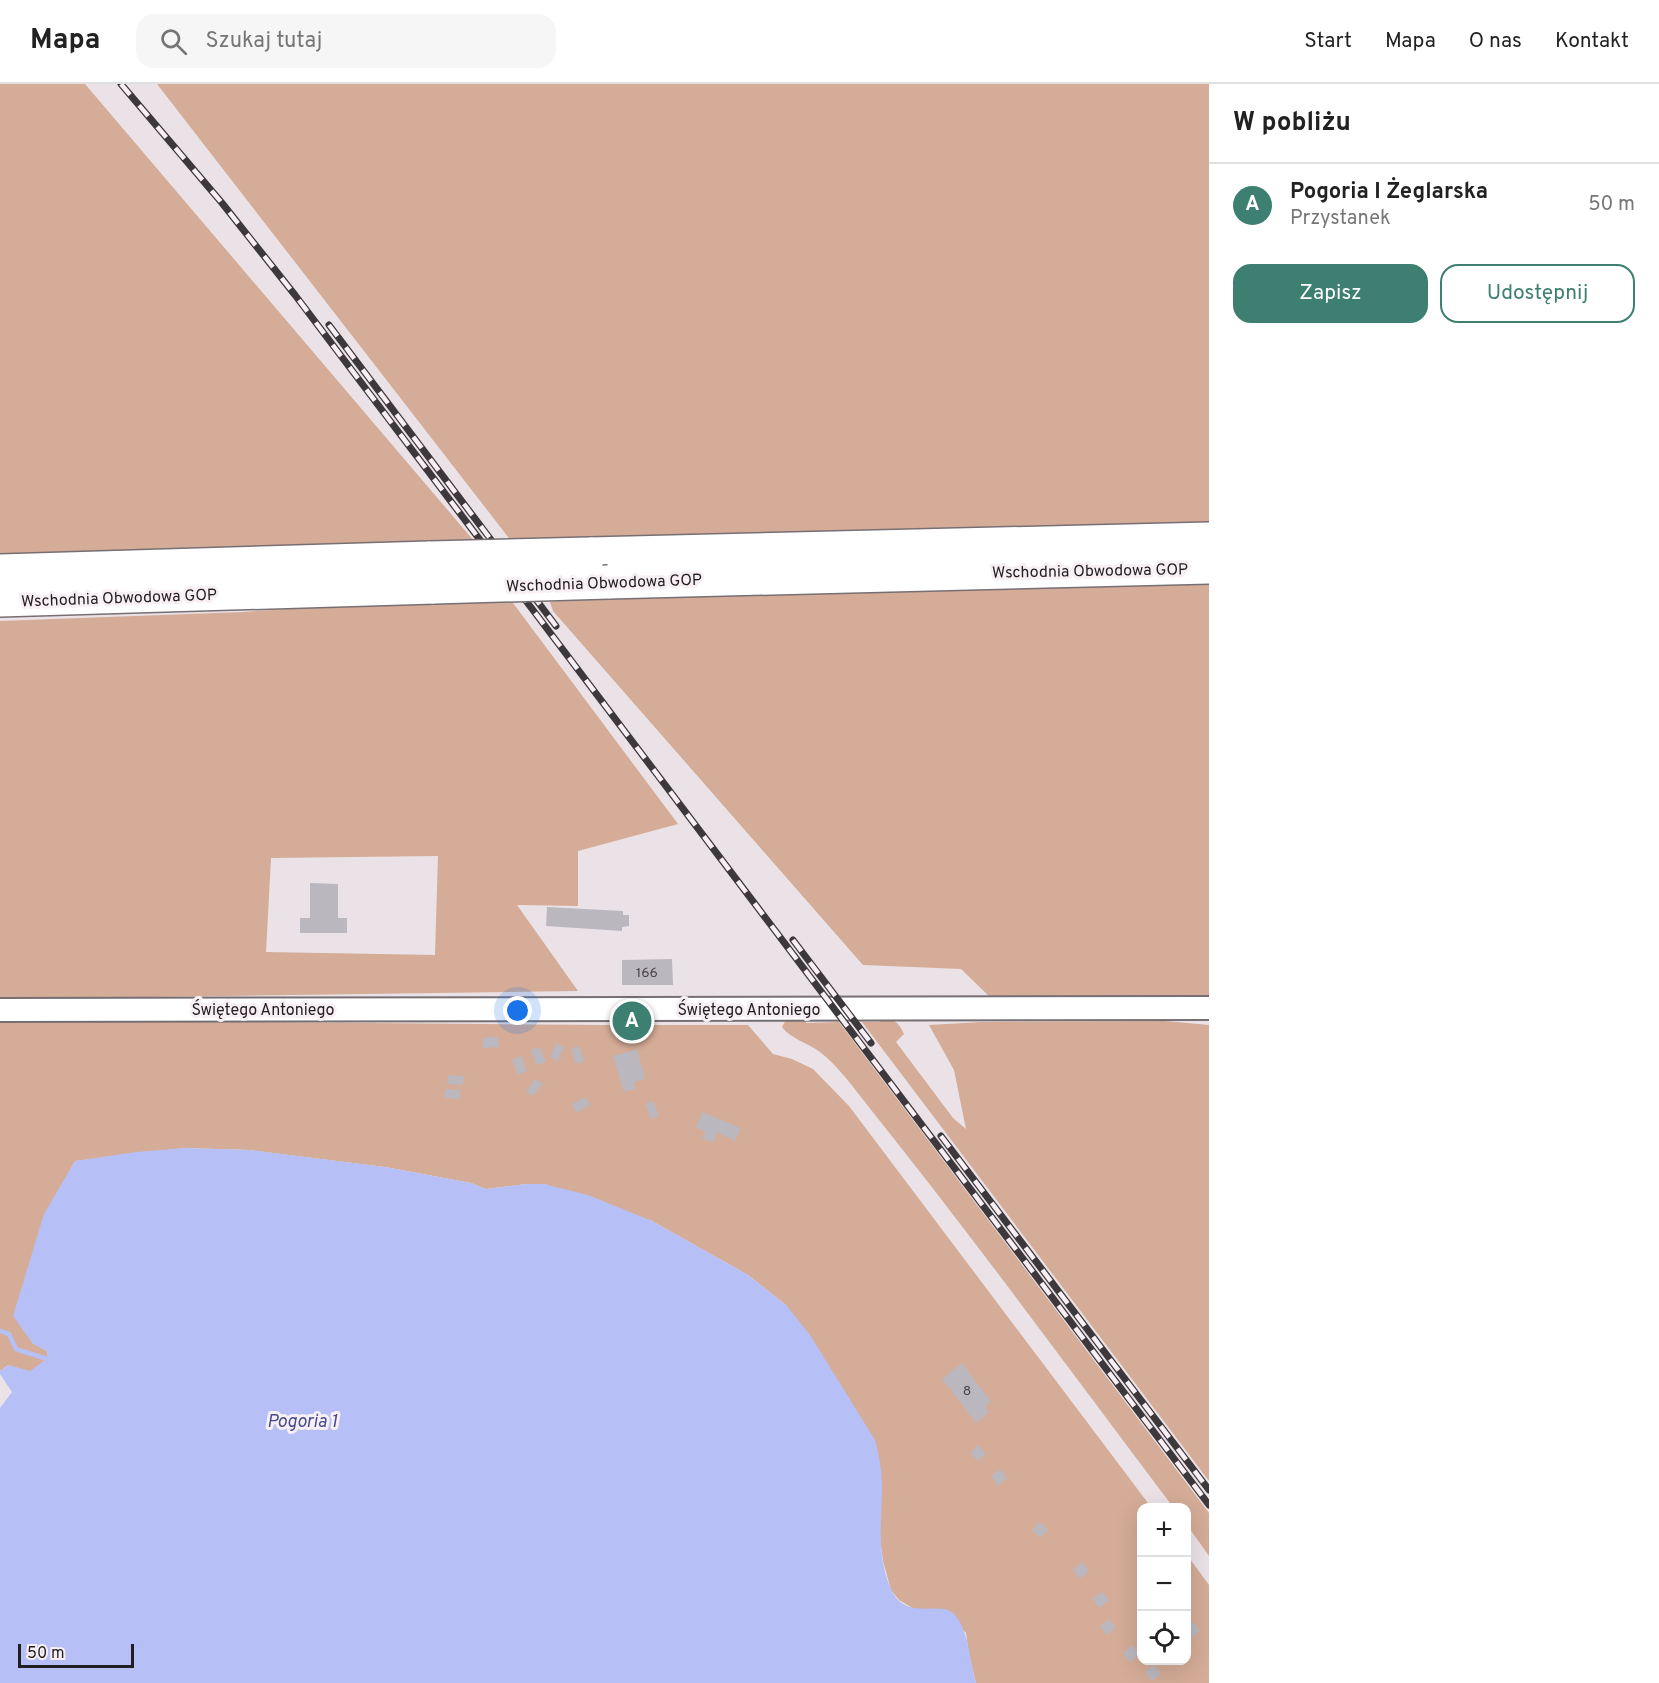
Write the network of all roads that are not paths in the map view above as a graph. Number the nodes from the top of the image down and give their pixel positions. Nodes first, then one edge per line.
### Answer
1 (1209, 539) edge
2 (1209, 567) edge
3 (0, 571) edge
4 (432, 572) junction
5 (0, 600) edge
6 (1209, 1008) edge
7 (0, 1010) edge

1 - 4 highway, Wschodnia Obwodowa GOP, bridge
2 - 4 highway, Wschodnia Obwodowa GOP, bridge
3 - 4 highway, Wschodnia Obwodowa GOP
4 - 5 highway, Wschodnia Obwodowa GOP
6 - 7 street, Świętego Antoniego

